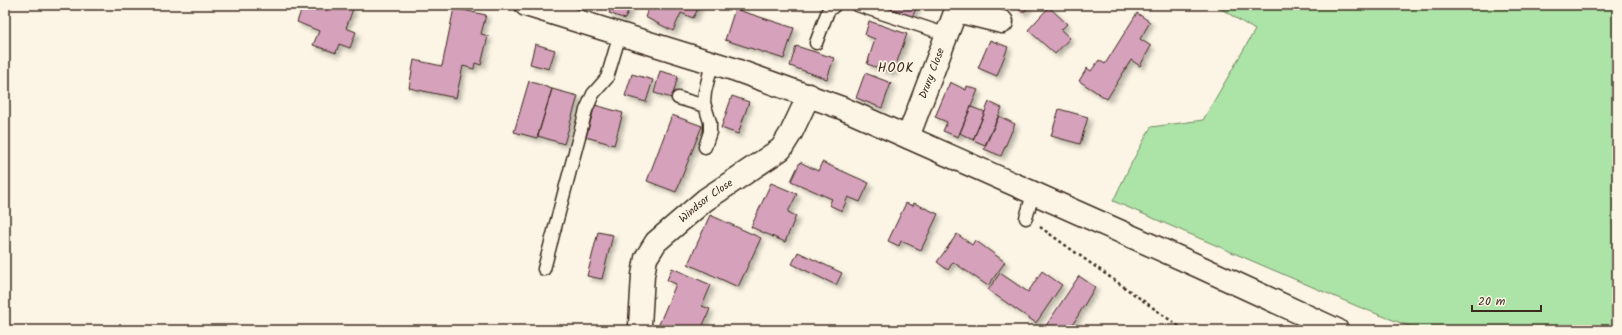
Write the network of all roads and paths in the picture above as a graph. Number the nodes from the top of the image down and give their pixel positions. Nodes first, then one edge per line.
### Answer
1 (526, 5) edge
2 (835, 5) edge
3 (857, 5) edge
4 (958, 8) edge
5 (1002, 22) dead end
6 (620, 34) junction
7 (948, 35) junction
8 (816, 43) dead end
9 (712, 63) junction
10 (809, 95) junction
11 (678, 98) dead end
12 (705, 106) junction
13 (908, 137) junction
14 (705, 147) dead end
15 (1033, 194) junction
16 (1026, 218) joint
17 (544, 269) dead end
18 (640, 326) dead end
19 (1184, 330) edge
20 (1336, 330) edge

1 - 6 street
2 - 8 lane
3 - 7 lane
4 - 5 street, Drury Close
4 - 7 street, Drury Close
6 - 9 street
6 - 17 lane
7 - 13 street, Drury Close
9 - 10 street
9 - 12 lane
10 - 13 street
10 - 18 street, Windsor Close
11 - 12 lane
12 - 14 lane
13 - 15 street
15 - 16 lane
15 - 20 street
16 - 19 path

